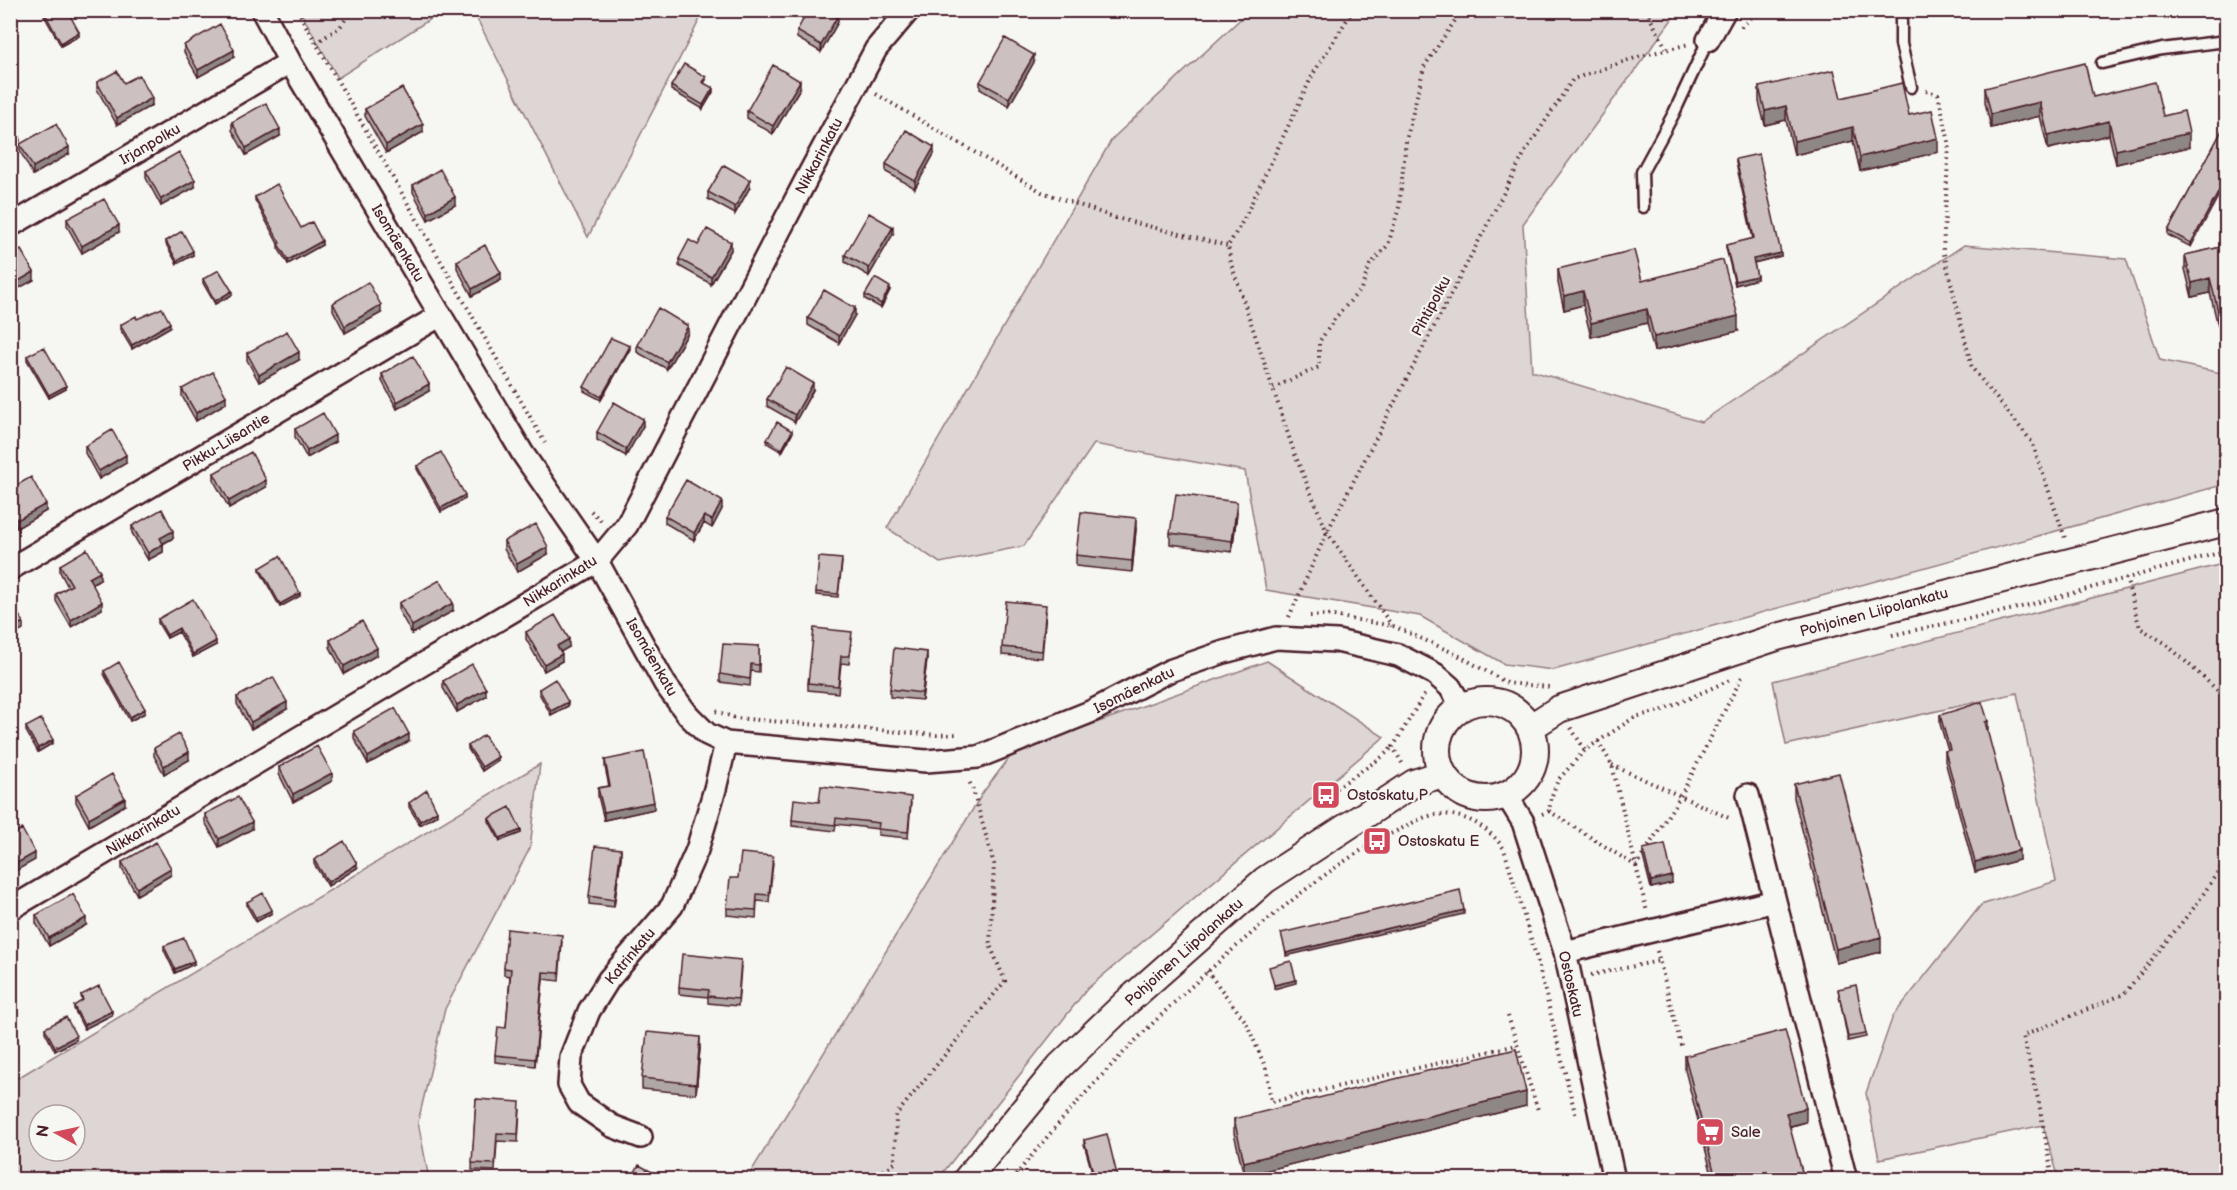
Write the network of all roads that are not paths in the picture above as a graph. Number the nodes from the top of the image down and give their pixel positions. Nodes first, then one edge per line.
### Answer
1 (262, 10) edge
2 (909, 10) edge
3 (1725, 10) edge
4 (1901, 10) edge
5 (1708, 40) joint
6 (2226, 41) edge
7 (290, 62) junction
8 (2102, 63) dead end
9 (1911, 87) road end
10 (1643, 207) dead end
11 (10, 226) edge
12 (441, 315) junction
13 (2226, 522) edge
14 (597, 561) junction
15 (10, 569) edge
16 (1462, 707) junction
17 (1531, 727) junction
18 (726, 743) junction
19 (1442, 774) junction
20 (1748, 795) dead end
21 (1507, 796) junction
22 (1774, 901) junction
23 (10, 909) edge
24 (1565, 952) junction
25 (641, 1137) dead end
26 (966, 1179) edge
27 (1614, 1179) edge
28 (1846, 1179) edge

1 - 7 street, Isomäenkatu
2 - 14 street, Nikkarinkatu
3 - 5 street
4 - 9 lane
5 - 10 lane
6 - 8 lane
7 - 11 street, Irjanpolku
7 - 12 street, Isomäenkatu
12 - 14 street, Isomäenkatu
12 - 15 street, Pikku-Liisantie
13 - 17 street, Pohjoinen Liipolankatu
14 - 18 street, Isomäenkatu
14 - 23 street, Nikkarinkatu
16 - 17 street
16 - 18 street, Isomäenkatu
16 - 19 street
17 - 21 street
18 - 25 street, Katrinkatu
19 - 21 street
19 - 26 street, Pohjoinen Liipolankatu
20 - 22 street
21 - 24 street, Ostoskatu
22 - 24 street
22 - 28 street
24 - 27 street, Ostoskatu

